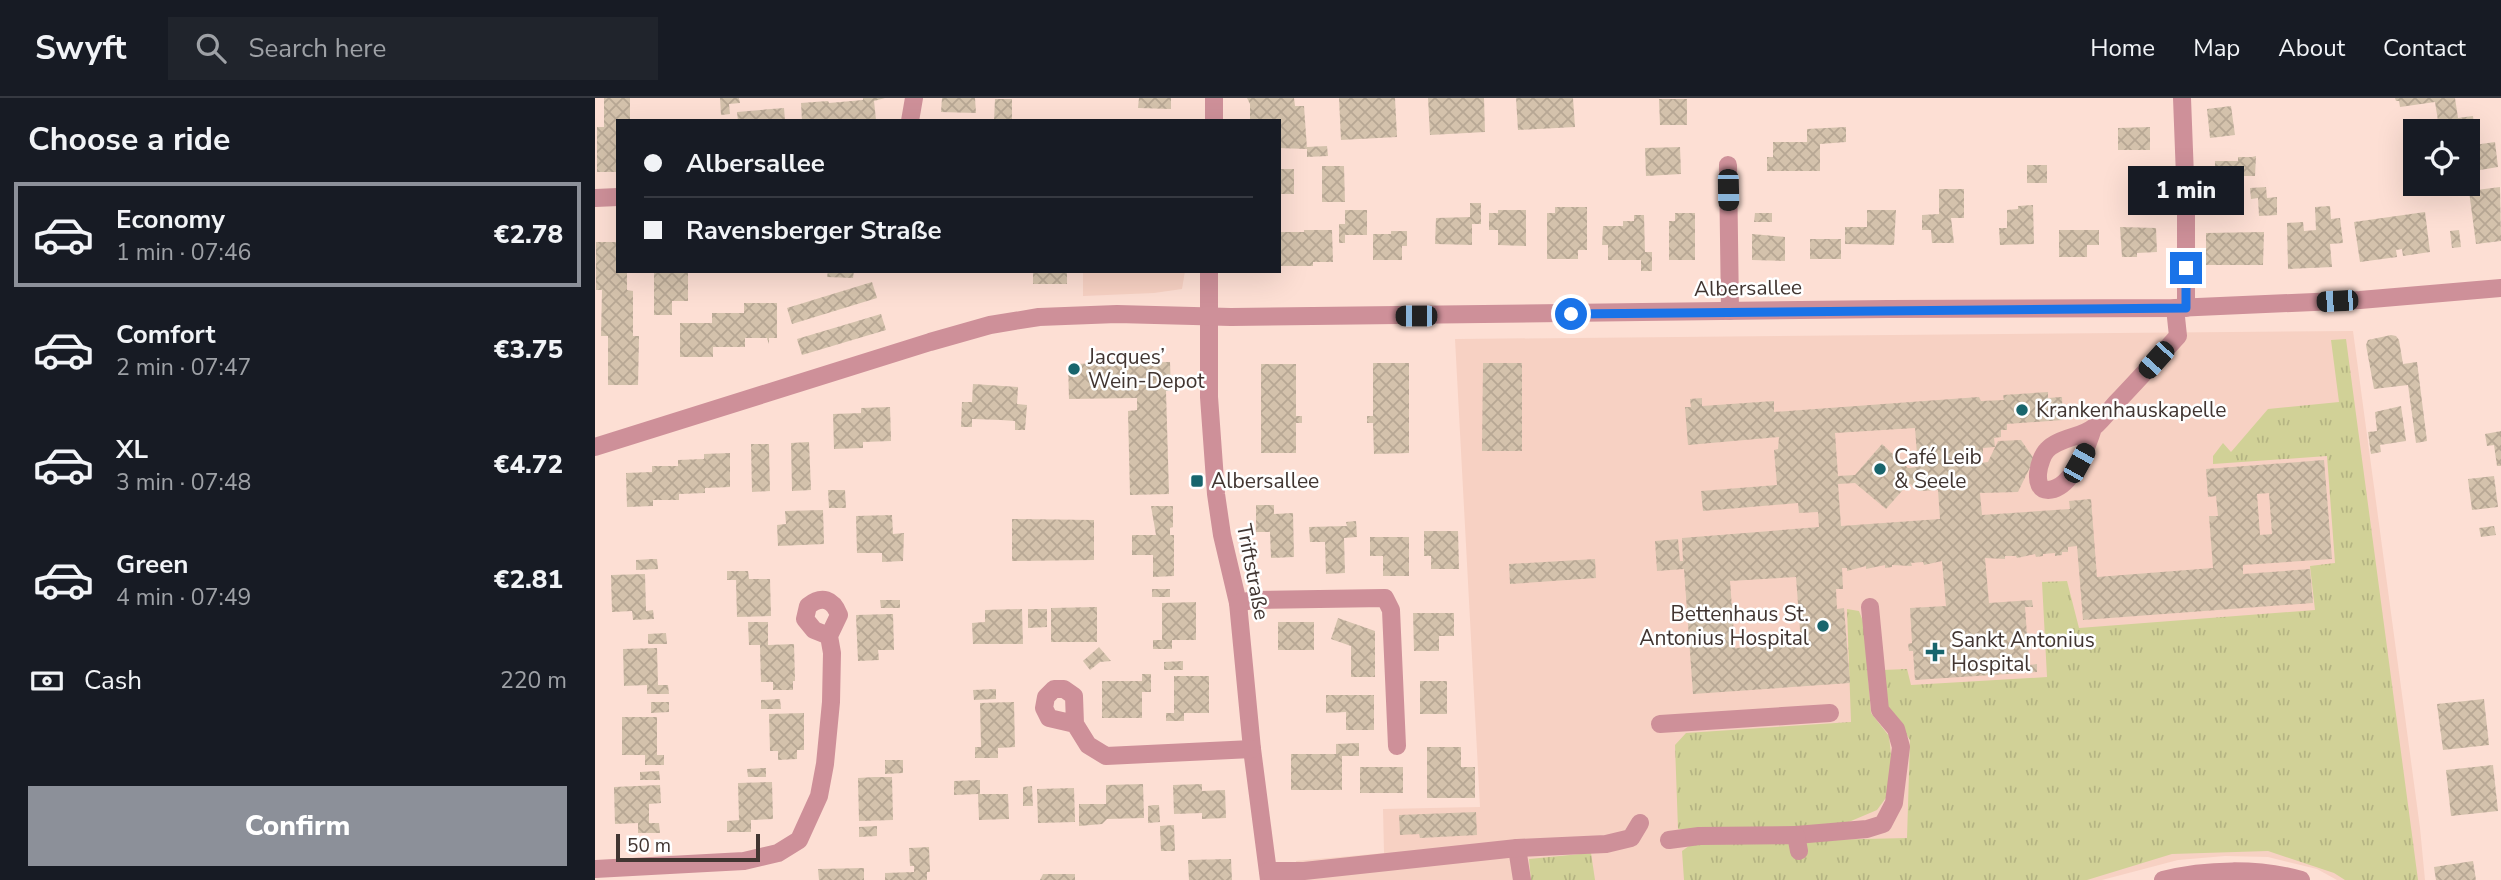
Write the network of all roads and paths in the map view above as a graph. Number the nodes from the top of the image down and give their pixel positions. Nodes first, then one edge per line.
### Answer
1 (914, 98) edge
2 (1214, 98) edge
3 (2182, 98) edge
4 (910, 119) edge
5 (1214, 119) edge
6 (1728, 165) dead end
7 (616, 197) edge
8 (595, 198) edge
9 (1209, 273) edge
10 (2501, 288) edge
11 (2181, 308) junction
12 (1730, 311) junction
13 (1208, 316) junction
14 (2093, 428) dead end
15 (595, 447) edge
16 (1238, 603) junction
17 (1870, 607) dead end
18 (829, 636) dead end
19 (1830, 713) dead end
20 (1075, 724) dead end
21 (1660, 724) dead end
22 (1397, 746) dead end
23 (1252, 749) junction
24 (1640, 823) dead end
25 (1669, 839) dead end
26 (1517, 848) junction
27 (595, 869) edge
28 (1268, 875) edge
29 (1522, 880) edge
30 (2163, 880) edge
31 (2301, 880) edge

1 - 4 street
2 - 5 street
3 - 11 street
6 - 12 street
7 - 8 street
9 - 13 street, Triftstraße
10 - 11 street, Albersallee
11 - 12 street, Albersallee
11 - 14 street
12 - 13 street, Albersallee
13 - 15 street, Albersallee
13 - 16 street, Triftstraße
16 - 22 street
16 - 23 street, Triftstraße
17 - 25 street
18 - 27 street
19 - 21 street
20 - 23 street
23 - 28 street, Triftstraße
24 - 26 street
26 - 28 street
26 - 29 street
30 - 31 street

